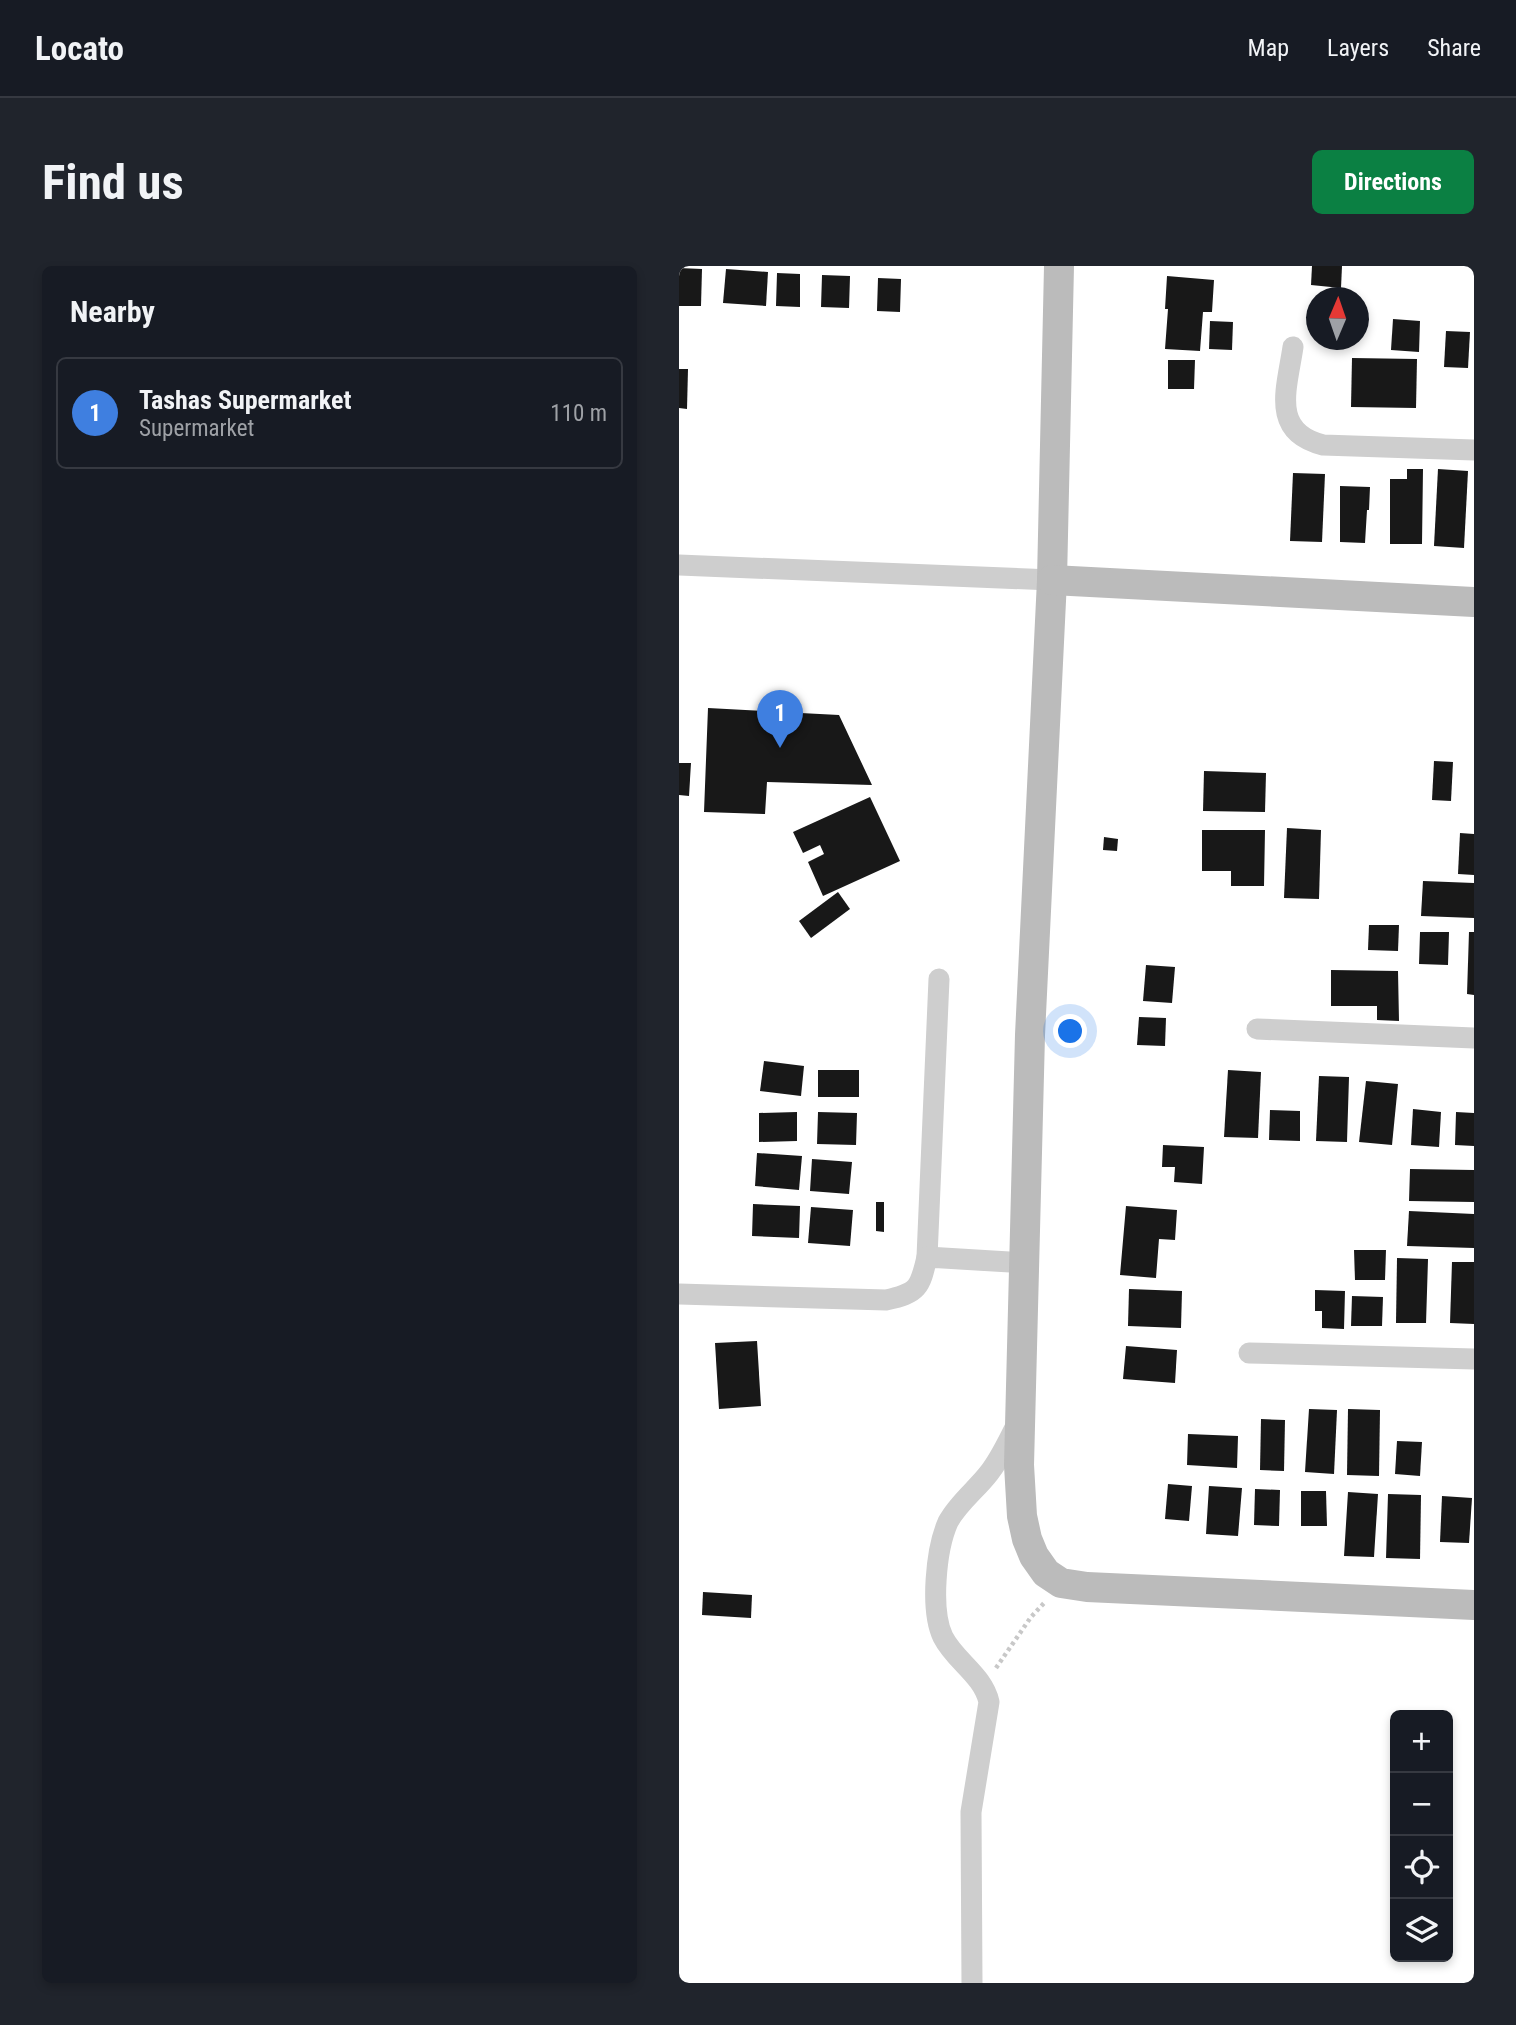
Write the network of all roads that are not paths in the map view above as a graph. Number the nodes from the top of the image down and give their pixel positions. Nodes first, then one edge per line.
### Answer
1 (1059, 266) edge
2 (1293, 347) dead end
3 (1474, 450) edge
4 (679, 565) edge
5 (1052, 580) junction
6 (1474, 602) edge
7 (939, 979) dead end
8 (1257, 1029) dead end
9 (1474, 1038) edge
10 (927, 1257) junction
11 (1025, 1264) junction
12 (679, 1294) edge
13 (1249, 1353) dead end
14 (1474, 1359) edge
15 (1019, 1422) junction
16 (1474, 1605) edge
17 (972, 1983) edge

1 - 5 street
2 - 3 street
4 - 5 street
5 - 6 street
5 - 11 street
7 - 10 street
8 - 9 street
10 - 11 street
10 - 12 street
11 - 15 street
13 - 14 street
15 - 16 street
15 - 17 street

